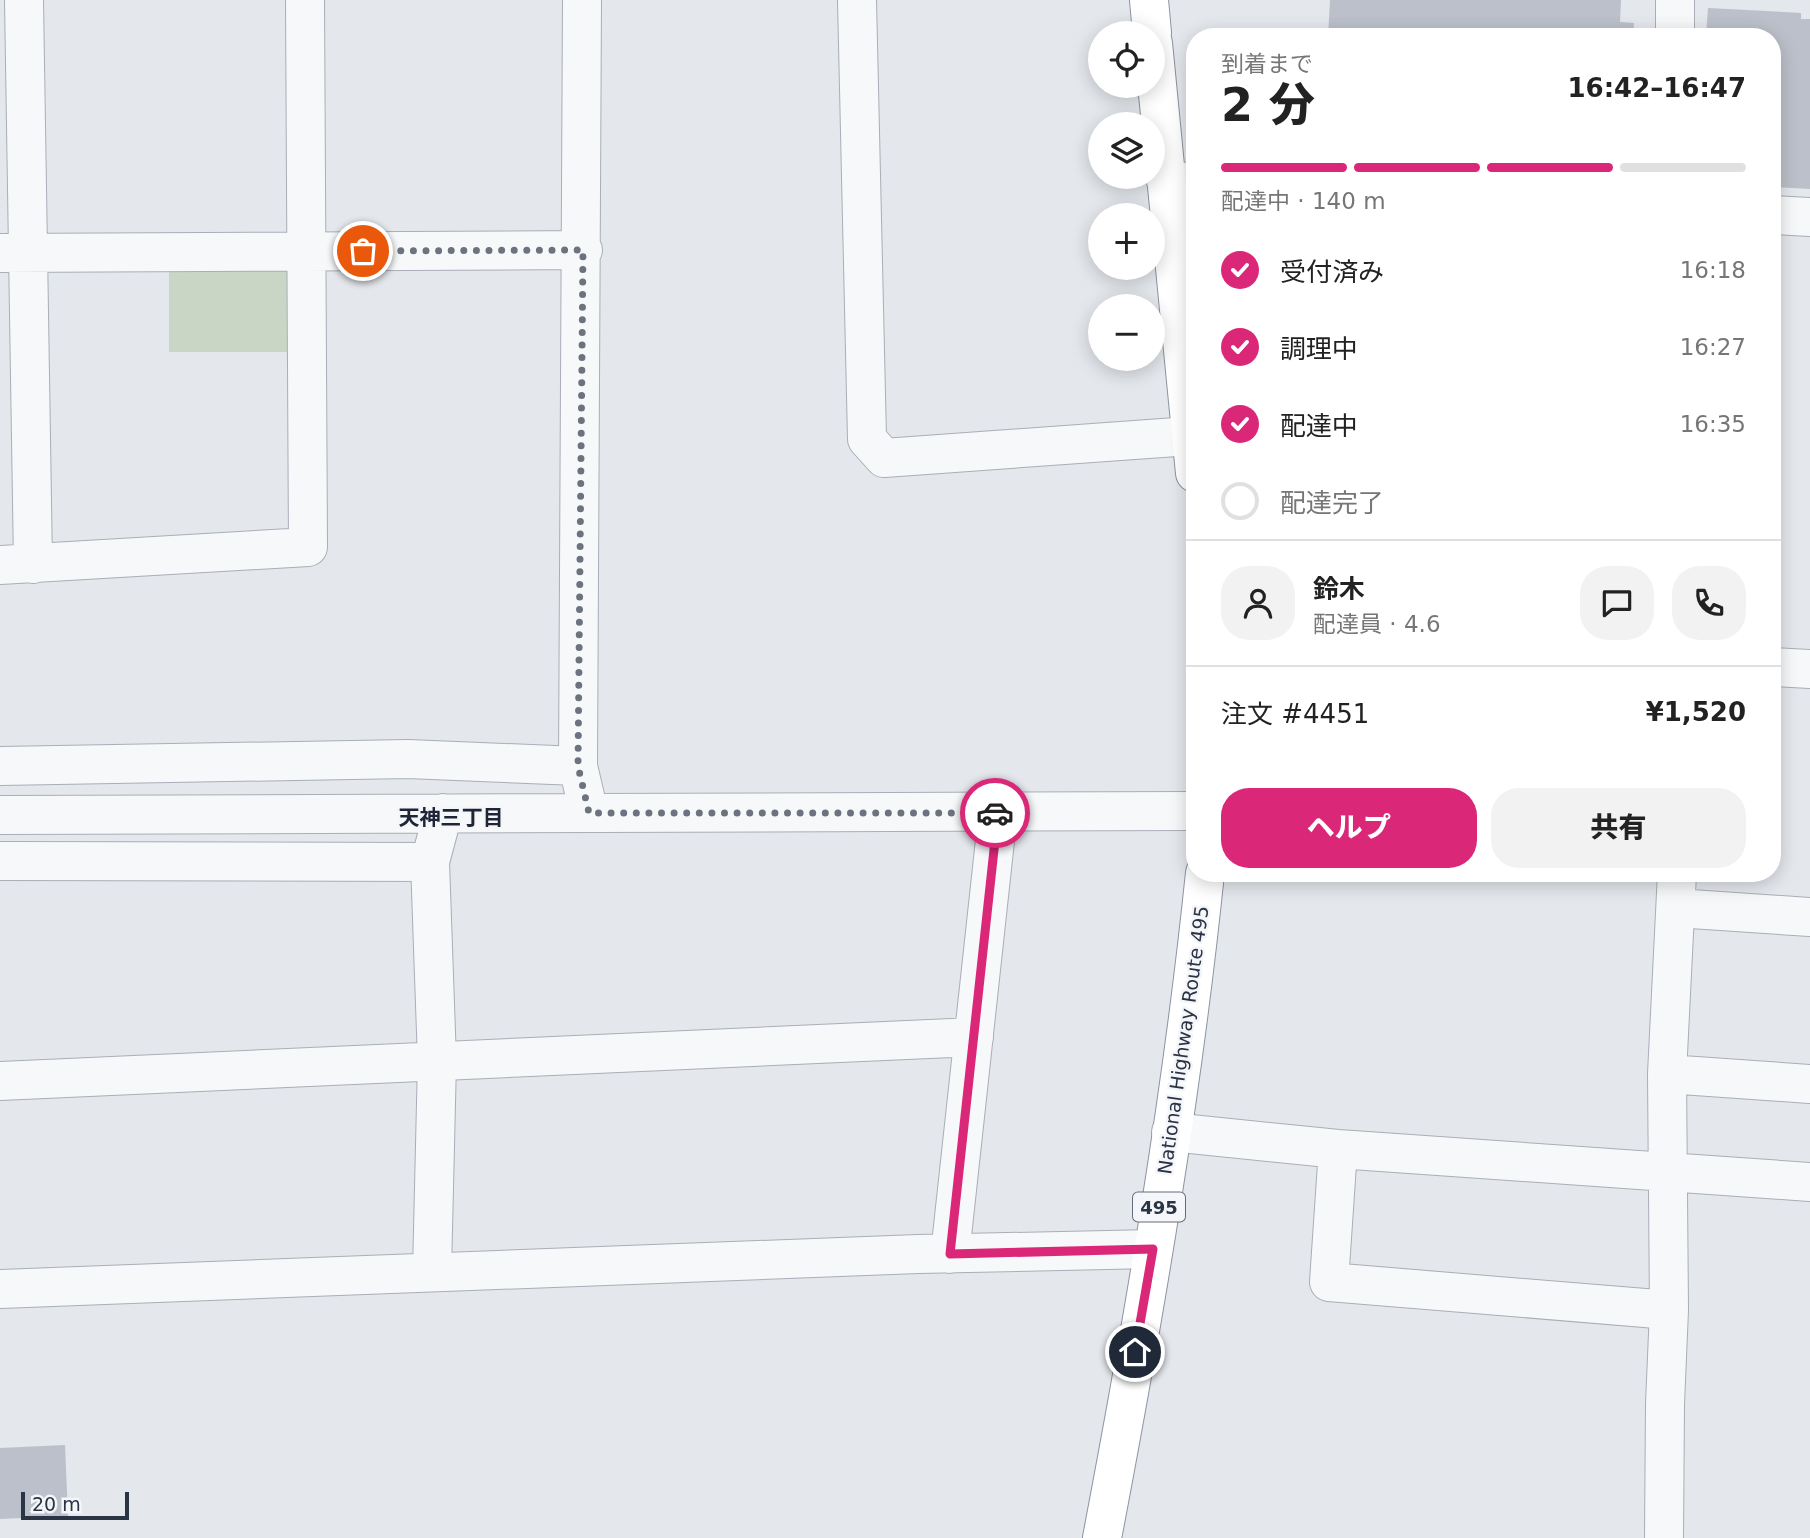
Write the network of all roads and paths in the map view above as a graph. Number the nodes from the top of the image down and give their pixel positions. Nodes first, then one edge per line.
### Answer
1 (24, 0) edge
2 (305, 0) edge
3 (582, 0) edge
4 (857, 0) edge
5 (1149, 0) edge
6 (1675, 0) edge
7 (1151, 21) edge
8 (1675, 28) edge
9 (1164, 98) edge
10 (1180, 182) edge
11 (1781, 216) edge
12 (1810, 218) edge
13 (583, 250) junction
14 (308, 252) junction
15 (15, 253) edge
16 (1186, 334) edge
17 (1186, 436) edge
18 (16, 565) edge
19 (1781, 667) edge
20 (1810, 669) edge
21 (0, 766) edge
22 (578, 766) junction
23 (1186, 811) edge
24 (443, 813) junction
25 (589, 813) junction
26 (998, 813) junction
27 (0, 815) edge
28 (0, 861) edge
29 (430, 862) junction
30 (1204, 882) edge
31 (1676, 891) edge
32 (1810, 917) edge
33 (974, 1037) junction
34 (437, 1060) junction
35 (1667, 1074) junction
36 (0, 1081) edge
37 (1810, 1084) edge
38 (1171, 1132) junction
39 (1338, 1149) junction
40 (1668, 1172) junction
41 (1810, 1182) edge
42 (1153, 1249) junction
43 (950, 1254) junction
44 (432, 1272) junction
45 (0, 1289) edge
46 (1669, 1310) junction
47 (1101, 1538) edge
48 (1664, 1538) edge

1 - 15 street
2 - 14 street
3 - 13 street
4 - 17 street
5 - 7 highway
6 - 8 street
9 - 10 highway
10 - 16 highway
11 - 12 street
13 - 14 street
13 - 22 street
14 - 15 street
14 - 18 street
15 - 18 street
19 - 20 street
21 - 22 street
22 - 25 street
23 - 26 street
24 - 25 street
24 - 27 street
24 - 29 street
25 - 26 street
26 - 33 street
28 - 29 street
29 - 34 street
30 - 38 highway, National Highway Route 495 / 495
31 - 32 street
31 - 35 street
33 - 34 street
33 - 43 street
34 - 36 street
34 - 44 street
35 - 37 street
35 - 40 street
38 - 39 street
38 - 42 highway, National Highway Route 495 / 495
39 - 40 street
39 - 46 street
40 - 41 street
40 - 46 street
42 - 43 street
42 - 47 highway, National Highway Route 495 / 495
43 - 44 street
44 - 45 street
46 - 48 street

